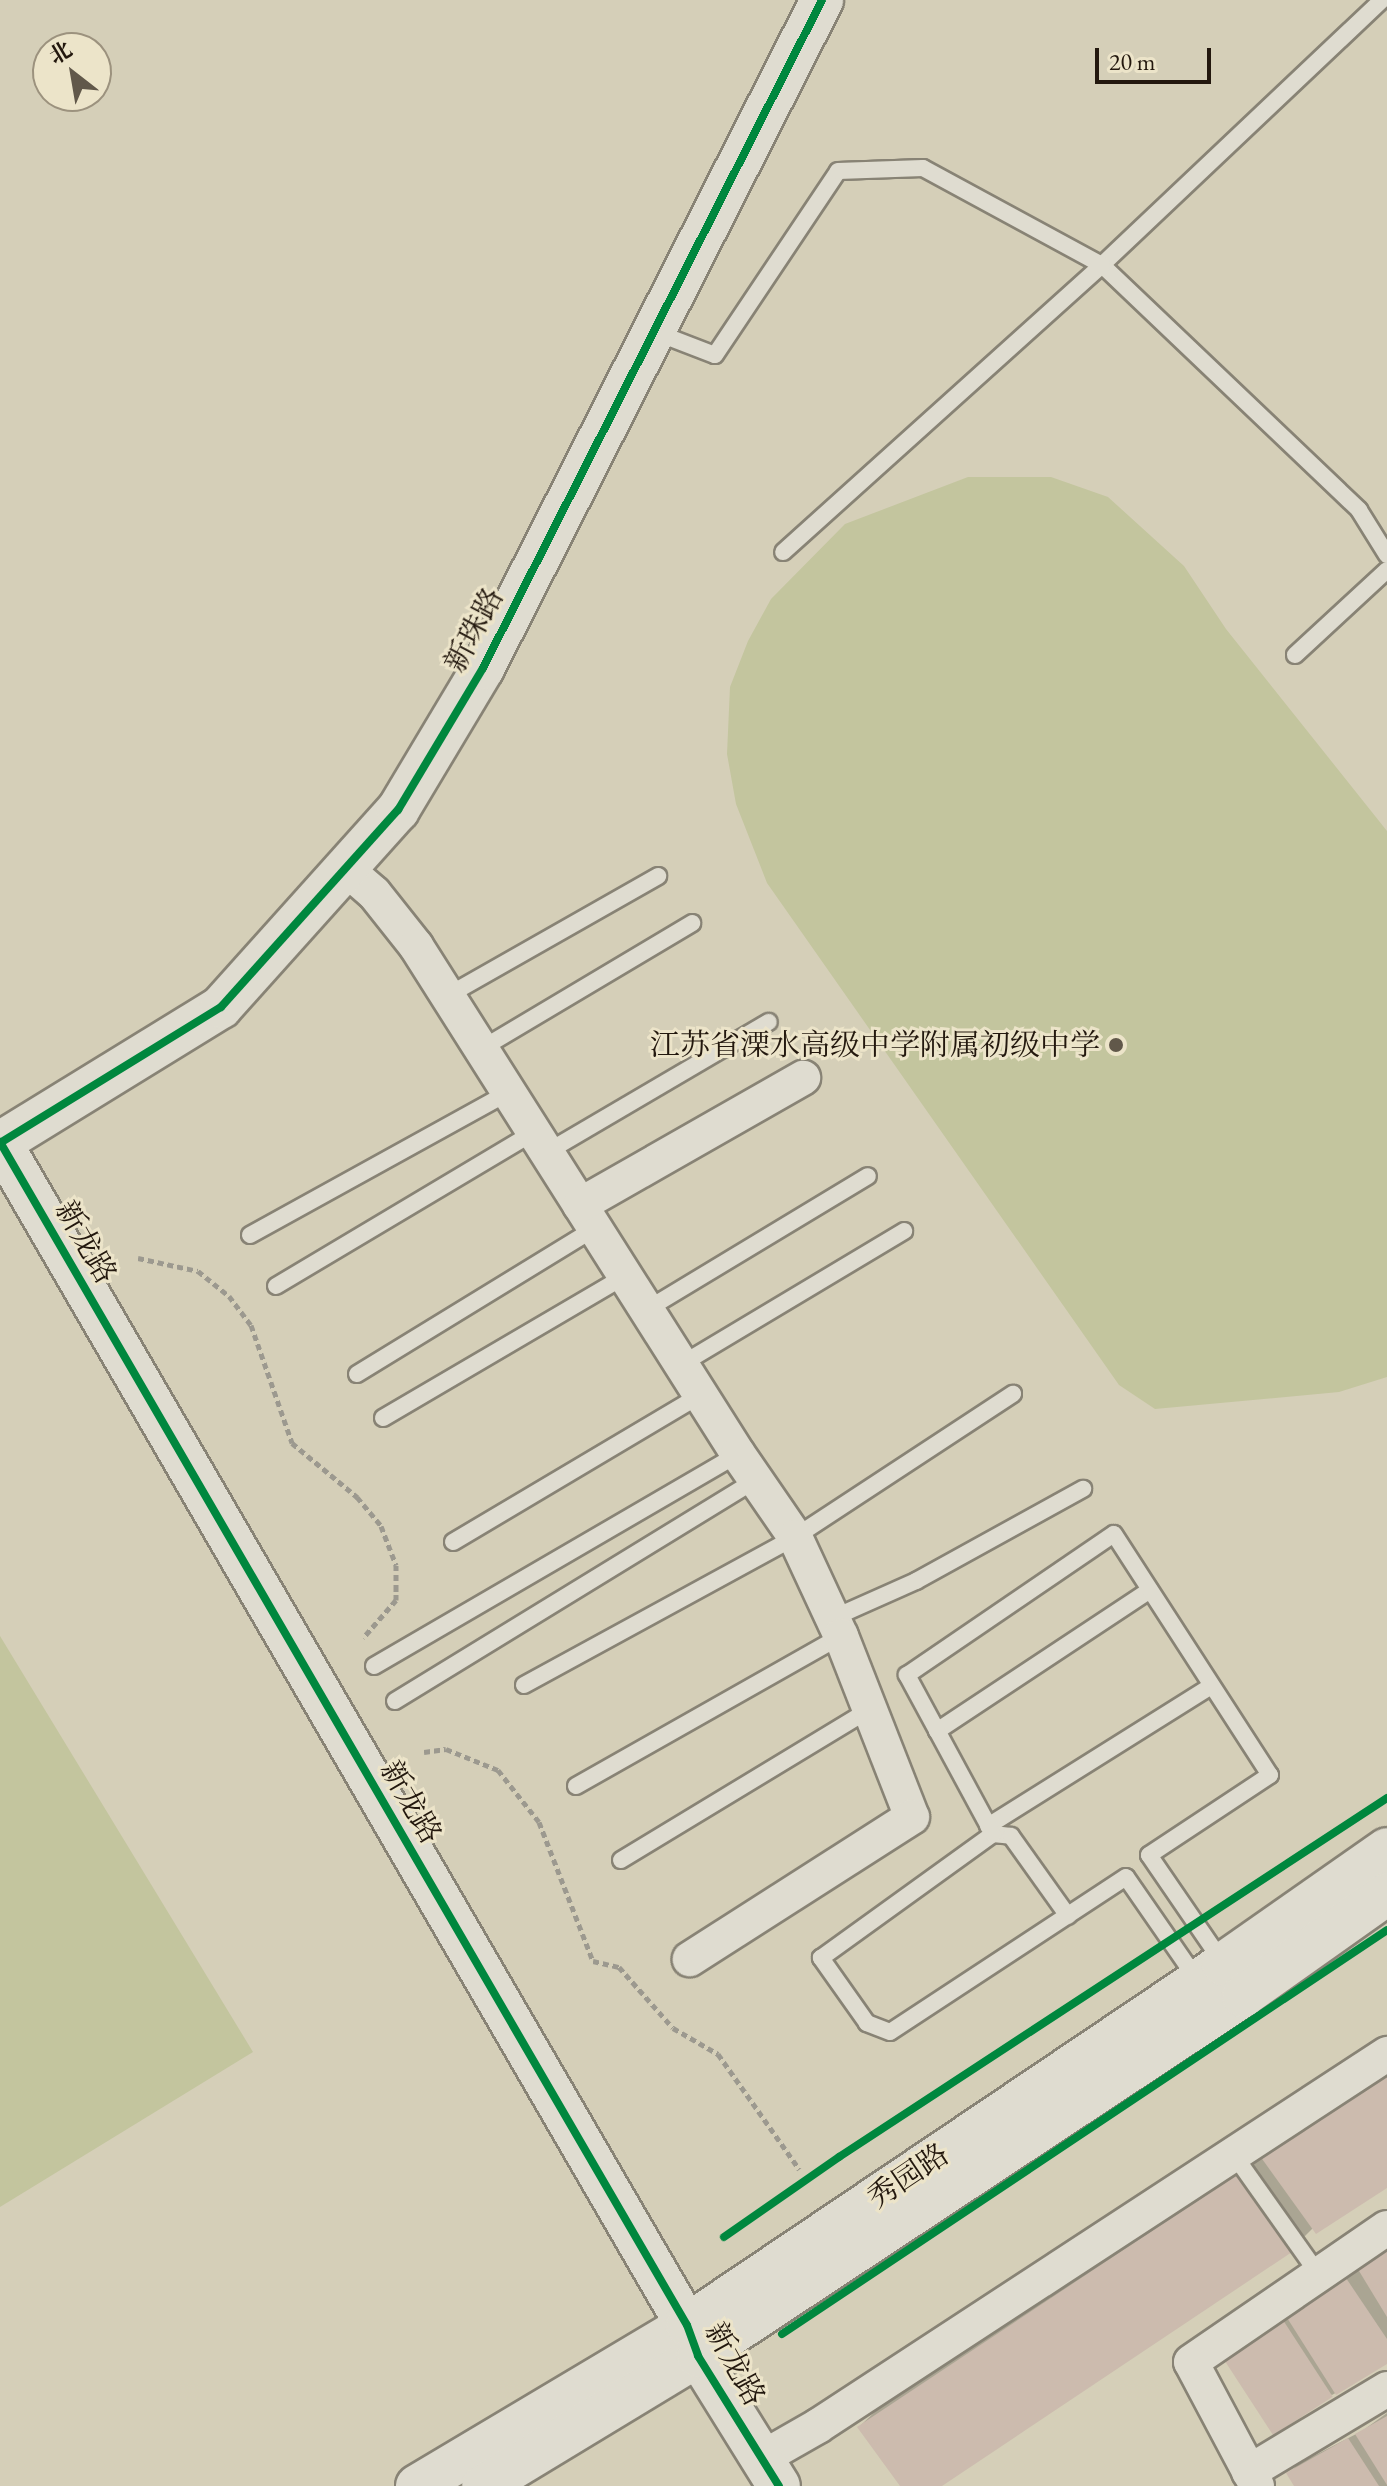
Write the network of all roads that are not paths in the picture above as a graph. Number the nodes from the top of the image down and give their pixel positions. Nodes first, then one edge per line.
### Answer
1 (822, 0) edge
2 (1382, 0) edge
3 (1102, 265) junction
4 (654, 331) junction
5 (783, 552) dead end
6 (1387, 555) edge
7 (1387, 570) edge
8 (1295, 655) dead end
9 (345, 868) junction
10 (658, 876) dead end
11 (692, 923) dead end
12 (447, 996) junction
13 (769, 1022) dead end
14 (481, 1049) junction
15 (803, 1078) dead end
16 (509, 1092) junction
17 (540, 1142) junction
18 (0, 1143) edge
19 (868, 1176) dead end
20 (588, 1216) junction
21 (904, 1231) dead end
22 (250, 1235) dead end
23 (625, 1276) junction
24 (276, 1286) dead end
25 (646, 1310) junction
26 (682, 1364) junction
27 (357, 1374) dead end
28 (1013, 1394) dead end
29 (701, 1395) junction
30 (383, 1418) dead end
31 (747, 1467) junction
32 (1083, 1489) dead end
33 (795, 1537) junction
34 (453, 1542) dead end
35 (1150, 1590) junction
36 (837, 1627) junction
37 (374, 1666) dead end
38 (524, 1685) dead end
39 (1211, 1686) junction
40 (395, 1701) dead end
41 (870, 1709) junction
42 (937, 1731) junction
43 (576, 1786) dead end
44 (990, 1830) junction
45 (1387, 1849) edge
46 (621, 1860) dead end
47 (1387, 1894) edge
48 (1068, 1916) junction
49 (690, 1959) dead end
50 (1221, 1988) junction
51 (1387, 2054) edge
52 (1234, 2155) junction
53 (1387, 2228) edge
54 (1319, 2275) junction
55 (692, 2340) junction
56 (1387, 2389) edge
57 (770, 2472) edge
58 (1253, 2479) edge
59 (417, 2486) edge
60 (483, 2486) edge

1 - 4 street, 新珠路
2 - 3 lane
3 - 4 lane
3 - 5 lane
3 - 6 lane
4 - 9 street, 新珠路
7 - 8 lane
9 - 12 street
9 - 18 street, 新珠路
10 - 12 lane
11 - 14 lane
12 - 14 street
13 - 17 lane
14 - 16 street
15 - 20 street
16 - 17 street
16 - 22 lane
17 - 20 street
17 - 24 lane
18 - 55 street, 新龙路
19 - 25 lane
20 - 23 street
20 - 27 lane
21 - 26 lane
23 - 25 street
23 - 30 lane
25 - 26 street
26 - 29 street
28 - 33 lane
29 - 31 street
29 - 34 lane
31 - 33 street
31 - 37 lane
31 - 40 lane
32 - 36 lane
33 - 36 street
33 - 38 lane
35 - 39 lane
35 - 42 lane
35 - 42 lane
36 - 41 street
36 - 43 lane
39 - 44 lane
39 - 50 lane
41 - 46 lane
41 - 49 street
42 - 44 lane
44 - 48 lane
44 - 48 lane
45 - 50 street, 秀园路
47 - 50 street, 秀园路
48 - 50 lane
50 - 55 street, 秀园路
51 - 52 street
52 - 54 lane
52 - 57 street
53 - 54 street
54 - 58 street
55 - 57 street, 新龙路
55 - 59 street, 秀园路
55 - 60 street, 秀园路
56 - 58 street

